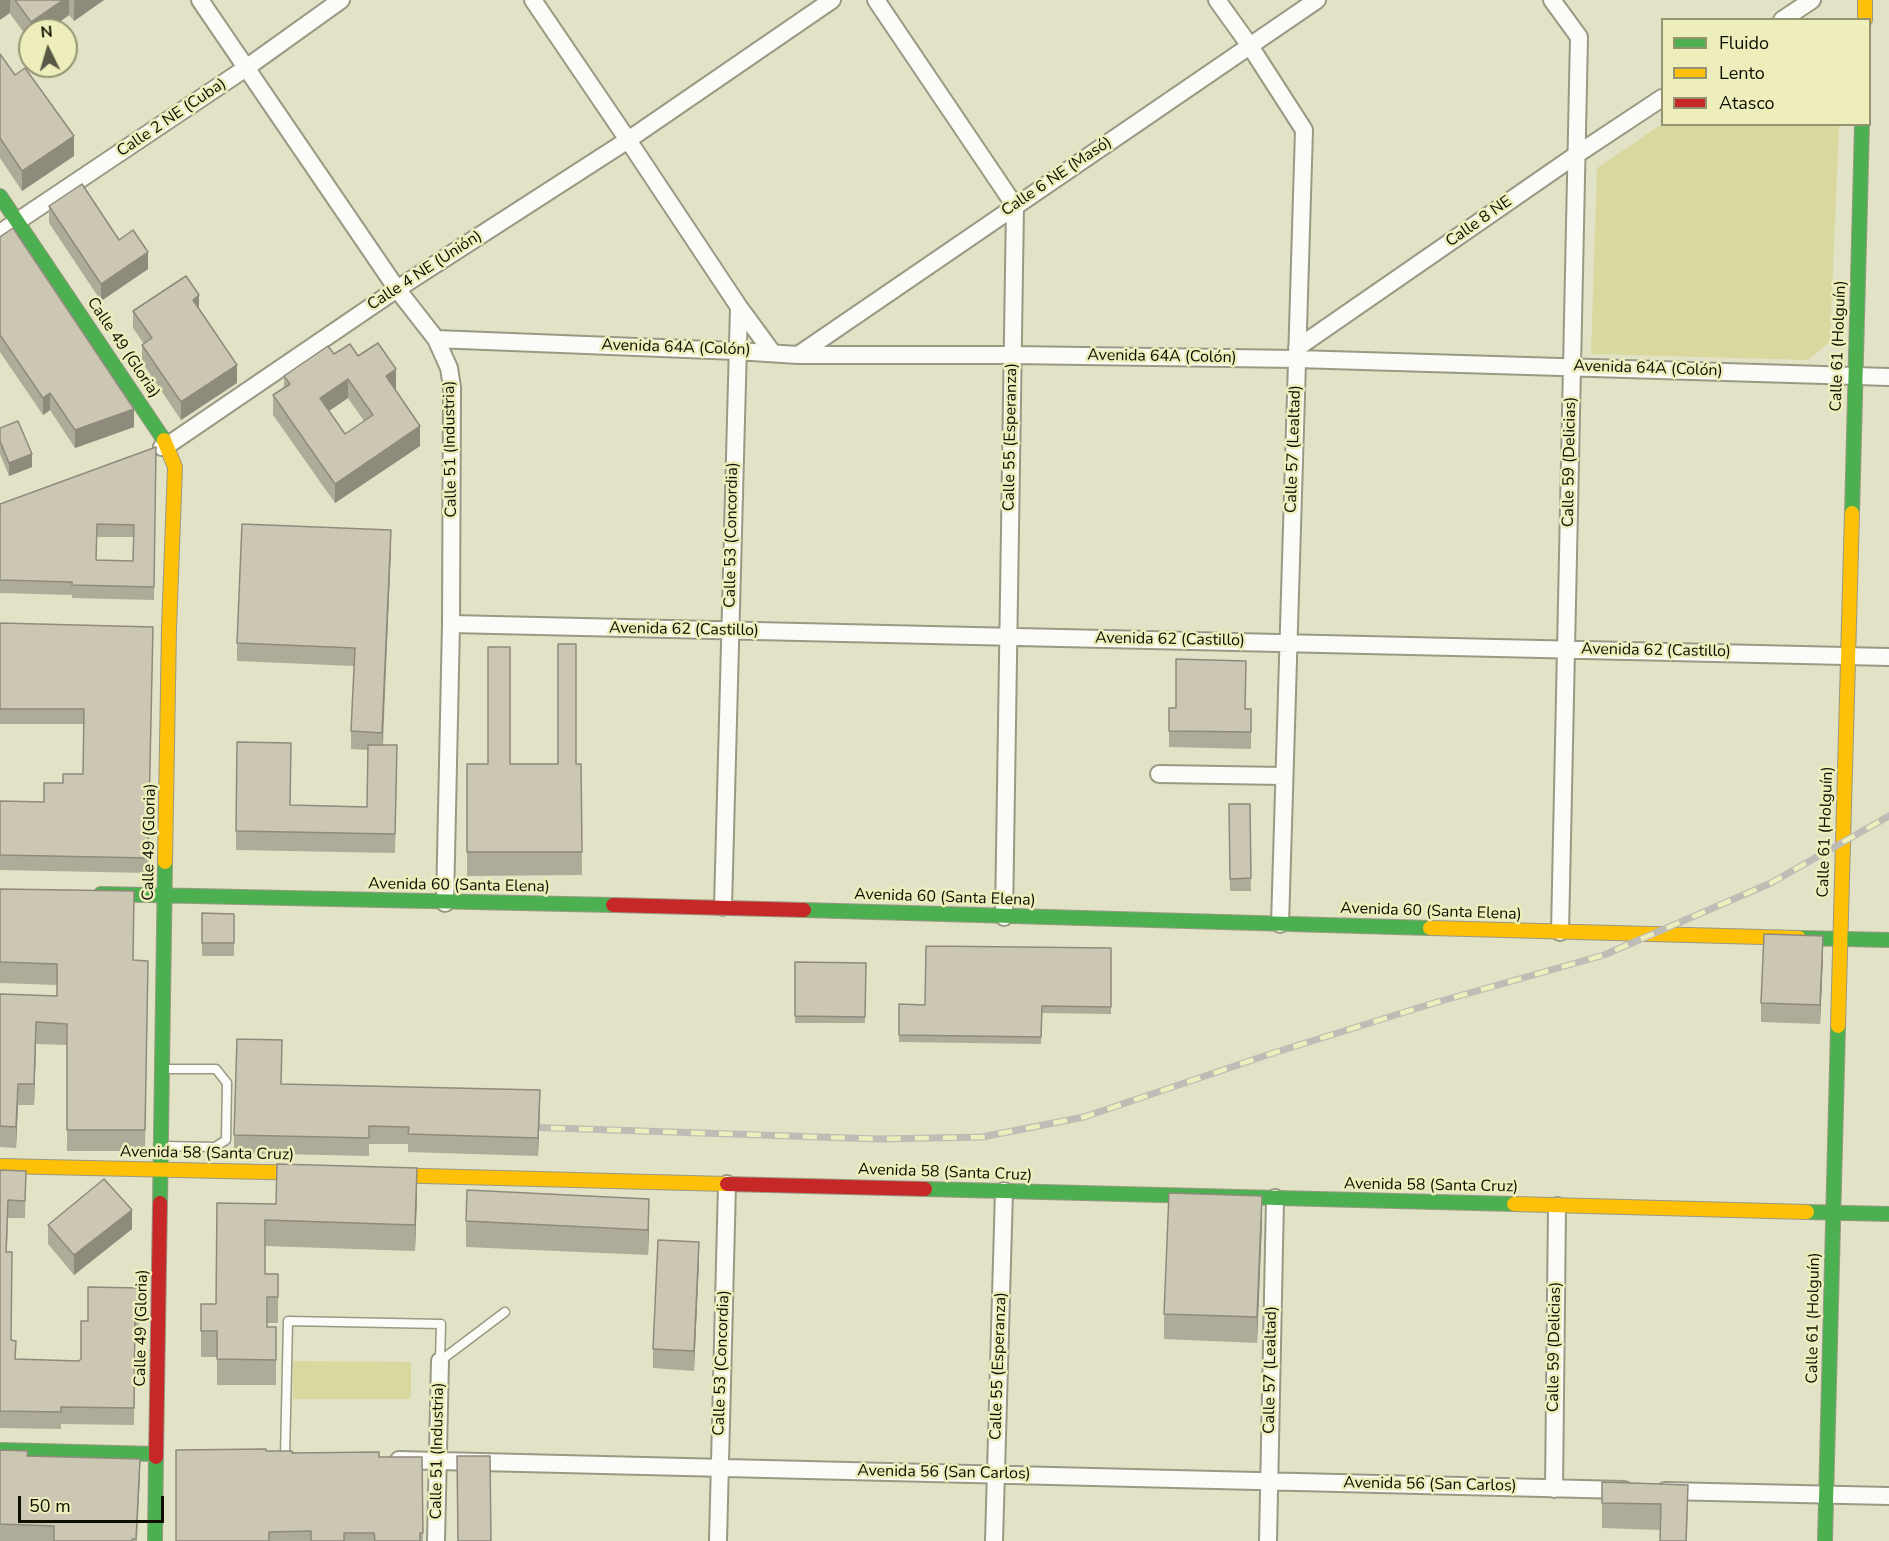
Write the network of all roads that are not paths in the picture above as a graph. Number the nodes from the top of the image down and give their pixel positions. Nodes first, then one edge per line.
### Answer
1 (200, 0) edge
2 (341, 0) edge
3 (532, 0) edge
4 (832, 0) edge
5 (876, 0) edge
6 (1217, 0) edge
7 (1317, 0) edge
8 (1552, 0) edge
9 (1812, 0) edge
10 (1865, 0) edge
11 (1785, 18) edge
12 (1864, 18) edge
13 (1250, 46) junction
14 (246, 68) junction
15 (1661, 99) edge
16 (1862, 126) edge
17 (628, 140) junction
18 (1576, 155) junction
19 (0, 196) edge
20 (1015, 206) junction
21 (17, 221) junction
22 (0, 233) edge
23 (397, 289) junction
24 (739, 307) junction
25 (436, 339) junction
26 (736, 351) junction
27 (772, 352) junction
28 (1297, 353) junction
29 (798, 355) junction
30 (1012, 355) junction
31 (1572, 367) junction
32 (1855, 376) junction
33 (1889, 376) edge
34 (168, 445) junction
35 (146, 453) edge
36 (451, 624) junction
37 (730, 630) junction
38 (1009, 637) junction
39 (1288, 643) junction
40 (1566, 649) junction
41 (1848, 655) junction
42 (1889, 657) edge
43 (1159, 774) dead end
44 (1284, 776) junction
45 (83, 893) edge
46 (166, 895) junction
47 (445, 903) junction
48 (723, 907) junction
49 (1004, 917) junction
50 (1280, 924) junction
51 (1560, 932) junction
52 (1840, 939) junction
53 (1889, 940) edge
54 (163, 1069) junction
55 (161, 1146) junction
56 (0, 1166) edge
57 (161, 1170) junction
58 (326, 1174) edge
59 (373, 1175) edge
60 (727, 1184) junction
61 (1004, 1191) junction
62 (1275, 1198) junction
63 (1557, 1206) junction
64 (1833, 1213) junction
65 (1889, 1214) edge
66 (505, 1312) dead end
67 (440, 1361) junction
68 (0, 1450) edge
69 (162, 1454) junction
70 (285, 1457) edge
71 (380, 1460) edge
72 (438, 1461) junction
73 (719, 1468) junction
74 (996, 1475) junction
75 (1269, 1481) junction
76 (1554, 1489) junction
77 (1826, 1495) junction
78 (1889, 1496) edge
79 (155, 1541) edge
80 (436, 1541) edge
81 (718, 1541) edge
82 (994, 1541) edge
83 (1268, 1541) edge
84 (1825, 1541) edge

1 - 14 street, Calle 51 (Industria)
2 - 14 street, Calle 2 NE (Cuba)
3 - 17 street
4 - 17 street, Calle 4 NE (Unión)
5 - 20 street
6 - 13 street, Calle 57 (Lealtad)
7 - 13 street, Calle 6 NE (Masó)
8 - 18 street, Calle 59 (Delicias)
9 - 11 street
10 - 12 street
13 - 20 street, Calle 6 NE (Masó)
13 - 28 street, Calle 57 (Lealtad)
14 - 21 street, Calle 2 NE (Cuba)
14 - 23 street, Calle 51 (Industria)
15 - 18 street, Calle 8 NE
16 - 32 street, Calle 61 (Holguín)
17 - 23 street, Calle 4 NE (Unión)
17 - 24 street
18 - 28 street, Calle 8 NE
18 - 31 street, Calle 59 (Delicias)
19 - 21 street, Calle 49 (Gloria)
20 - 29 street, Calle 6 NE (Masó)
20 - 30 street, Calle 55 (Esperanza)
21 - 22 street, Calle 2 NE (Cuba)
21 - 34 street, Calle 49 (Gloria)
23 - 25 street, Calle 51 (Industria)
23 - 34 street, Calle 4 NE (Unión)
24 - 26 street, Calle 53 (Concordia)
24 - 27 street
25 - 26 street, Avenida 64A (Colón)
25 - 36 street, Calle 51 (Industria)
26 - 27 street, Avenida 64A (Colón)
26 - 37 street, Calle 53 (Concordia)
27 - 29 street, Avenida 64A (Colón)
28 - 30 street, Avenida 64A (Colón)
28 - 31 street, Avenida 64A (Colón)
28 - 39 street, Calle 57 (Lealtad)
29 - 30 street, Avenida 64A (Colón)
30 - 38 street, Calle 55 (Esperanza)
31 - 32 street, Avenida 64A (Colón)
31 - 40 street, Calle 59 (Delicias)
32 - 33 street, Avenida 64A (Colón)
32 - 41 street, Calle 61 (Holguín)
34 - 35 street, Calle 4 NE (Unión)
34 - 46 street, Calle 49 (Gloria)
36 - 37 street, Avenida 62 (Castillo)
36 - 47 street, Calle 51 (Industria)
37 - 38 street, Avenida 62 (Castillo)
37 - 48 street, Calle 53 (Concordia)
38 - 39 street, Avenida 62 (Castillo)
38 - 49 street, Calle 55 (Esperanza)
39 - 40 street, Avenida 62 (Castillo)
39 - 44 street, Calle 57 (Lealtad)
40 - 41 street, Avenida 62 (Castillo)
40 - 51 street, Calle 59 (Delicias)
41 - 42 street, Avenida 62 (Castillo)
41 - 52 street, Calle 61 (Holguín)
43 - 44 street
44 - 50 street, Calle 57 (Lealtad)
45 - 46 street, Avenida 60 (Santa Elena)
46 - 47 street, Avenida 60 (Santa Elena)
46 - 54 street, Calle 49 (Gloria)
47 - 48 street, Avenida 60 (Santa Elena)
48 - 49 street, Avenida 60 (Santa Elena)
49 - 50 street, Avenida 60 (Santa Elena)
50 - 51 street, Avenida 60 (Santa Elena)
51 - 52 street, Avenida 60 (Santa Elena)
52 - 53 street, Avenida 60 (Santa Elena)
52 - 64 street, Calle 61 (Holguín)
54 - 55 street, Calle 49 (Gloria)
54 - 55 lane
55 - 57 street, Calle 49 (Gloria)
56 - 57 street, Avenida 58 (Santa Cruz)
57 - 58 street, Avenida 58 (Santa Cruz)
57 - 69 street, Calle 49 (Gloria)
59 - 60 street, Avenida 58 (Santa Cruz)
60 - 61 street, Avenida 58 (Santa Cruz)
60 - 73 street, Calle 53 (Concordia)
61 - 62 street, Avenida 58 (Santa Cruz)
61 - 74 street, Calle 55 (Esperanza)
62 - 63 street, Avenida 58 (Santa Cruz)
62 - 75 street, Calle 57 (Lealtad)
63 - 64 street, Avenida 58 (Santa Cruz)
63 - 76 street, Calle 59 (Delicias)
64 - 65 street, Avenida 58 (Santa Cruz)
64 - 77 street, Calle 61 (Holguín)
66 - 67 lane
67 - 70 lane
67 - 72 street, Calle 51 (Industria)
68 - 69 street
69 - 79 street, Calle 49 (Gloria)
71 - 72 street, Avenida 56 (San Carlos)
72 - 73 street, Avenida 56 (San Carlos)
72 - 80 street, Calle 51 (Industria)
73 - 74 street, Avenida 56 (San Carlos)
73 - 81 street, Calle 53 (Concordia)
74 - 75 street, Avenida 56 (San Carlos)
74 - 82 street, Calle 55 (Esperanza)
75 - 76 street, Avenida 56 (San Carlos)
75 - 83 street, Calle 57 (Lealtad)
76 - 77 street, Avenida 56 (San Carlos)
77 - 78 street, Avenida 56 (San Carlos)
77 - 84 street, Calle 61 (Holguín)

